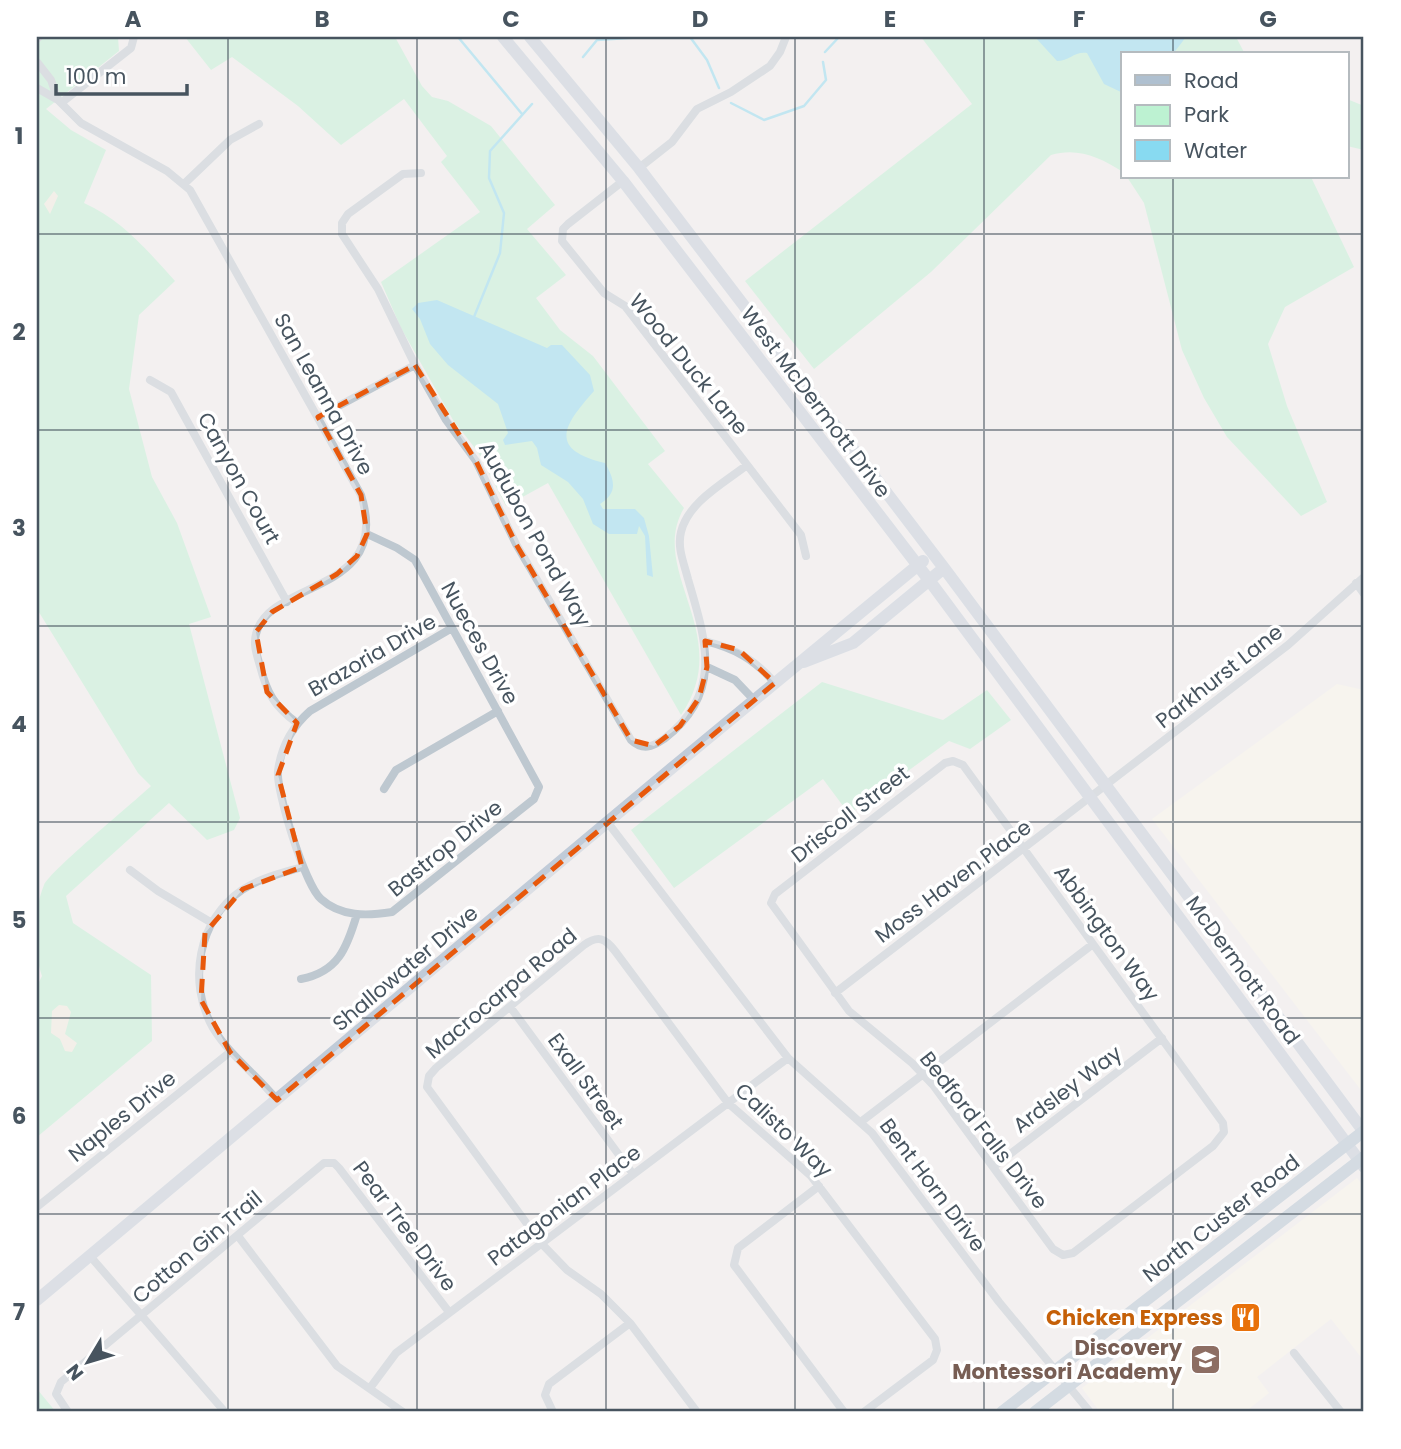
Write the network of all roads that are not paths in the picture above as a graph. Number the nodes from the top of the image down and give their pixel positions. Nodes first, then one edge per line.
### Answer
1 (134, 37) edge
2 (503, 37) edge
3 (530, 37) edge
4 (786, 37) edge
5 (37, 62) edge
6 (37, 88) edge
7 (59, 102) junction
8 (259, 124) dead end
9 (639, 169) junction
10 (421, 173) dead end
11 (624, 181) junction
12 (184, 184) junction
13 (415, 365) junction
14 (150, 380) dead end
15 (318, 417) junction
16 (747, 465) junction
17 (367, 534) junction
18 (933, 553) junction
19 (806, 556) dead end
20 (918, 565) junction
21 (944, 568) junction
22 (1364, 577) edge
23 (929, 580) junction
24 (1356, 583) junction
25 (1364, 594) edge
26 (288, 602) junction
27 (863, 610) junction
28 (452, 628) junction
29 (996, 636) junction
30 (861, 637) junction
31 (705, 641) junction
32 (979, 648) junction
33 (797, 665) junction
34 (707, 667) junction
35 (775, 682) junction
36 (754, 700) junction
37 (498, 711) junction
38 (297, 723) junction
39 (953, 761) joint
40 (1107, 785) junction
41 (384, 789) dead end
42 (539, 792) joint
43 (1090, 796) junction
44 (608, 824) junction
45 (1024, 849) junction
46 (302, 867) junction
47 (130, 870) dead end
48 (772, 899) joint
49 (357, 914) junction
50 (212, 923) junction
51 (601, 938) joint
52 (1222, 939) junction
53 (1093, 944) junction
54 (1206, 952) junction
55 (300, 979) dead end
56 (835, 993) junction
57 (511, 1008) junction
58 (1162, 1038) junction
59 (230, 1052) junction
60 (788, 1058) junction
61 (923, 1074) junction
62 (277, 1100) junction
63 (728, 1103) junction
64 (862, 1121) junction
65 (1364, 1131) edge
66 (1347, 1144) junction
67 (331, 1162) joint
68 (1363, 1162) edge
69 (993, 1167) junction
70 (633, 1174) junction
71 (820, 1186) junction
72 (37, 1207) edge
73 (238, 1236) junction
74 (541, 1243) junction
75 (1063, 1255) joint
76 (90, 1256) junction
77 (1173, 1280) junction
78 (1185, 1294) junction
79 (37, 1300) edge
80 (449, 1312) junction
81 (141, 1317) junction
82 (631, 1322) junction
83 (1294, 1353) dead end
84 (1056, 1369) junction
85 (1069, 1385) junction
86 (370, 1388) junction
87 (68, 1412) edge
88 (225, 1412) edge
89 (403, 1412) edge
90 (553, 1412) edge
91 (697, 1412) edge
92 (844, 1412) edge
93 (864, 1412) edge
94 (1002, 1412) edge
95 (1035, 1412) edge
96 (1090, 1412) edge
97 (1341, 1412) edge

1 - 7 street
2 - 11 main road, West McDermott Drive
3 - 9 main road, West McDermott Drive
4 - 9 street
5 - 7 street, San Leanna Drive
6 - 7 street, San Leanna Drive
7 - 12 street, San Leanna Drive
8 - 12 street
9 - 11 main road
9 - 18 main road, West McDermott Drive
10 - 13 street, Audubon Pond Way
11 - 16 street, Wood Duck Lane
11 - 20 main road, West McDermott Drive
12 - 15 street, San Leanna Drive
13 - 15 street
13 - 34 street, Audubon Pond Way
14 - 26 street, Canyon Court
15 - 17 street, San Leanna Drive
16 - 19 street, Wood Duck Lane
16 - 31 street
17 - 26 street
17 - 28 street, Nueces Drive
18 - 20 main road, Shallowater Drive
18 - 21 main road, West McDermott Drive
20 - 23 main road, West McDermott Drive
20 - 27 main road, Shallowater Drive
21 - 23 main road, Shallowater Drive
21 - 29 main road, West McDermott Drive
22 - 24 street, Parkhurst Lane
23 - 30 main road, Shallowater Drive
23 - 32 main road, West McDermott Drive
24 - 25 street
24 - 40 street, Parkhurst Lane
26 - 38 street
27 - 30 main road
27 - 33 main road, Shallowater Drive
28 - 37 street, Nueces Drive
28 - 38 street, Brazoria Drive
29 - 32 main road
29 - 40 main road, West McDermott Drive
30 - 33 main road, Shallowater Drive
31 - 34 street
31 - 35 street
32 - 43 main road, West McDermott Drive
33 - 35 main road, Shallowater Drive
34 - 36 street
35 - 36 main road, Shallowater Drive
36 - 44 main road, Shallowater Drive
37 - 41 street
37 - 42 street, Nueces Drive
38 - 46 street, Brazoria Drive
39 - 45 street, Abbington Way
39 - 48 street, Driscoll Street
40 - 43 street, Parkhurst Lane
40 - 52 main road, McDermott Road
42 - 49 street, Bastrop Drive
43 - 45 street, Moss Haven Place
43 - 54 main road, McDermott Road
44 - 60 street, Bent Horn Drive
44 - 62 main road, Shallowater Drive
45 - 53 street, Abbington Way
45 - 56 street, Moss Haven Place
46 - 49 street, Bastrop Drive
46 - 50 street
47 - 50 street
48 - 56 street, Bedford Falls Drive
49 - 55 street
50 - 59 street
51 - 57 street, Macrocarpa Road
51 - 63 street, Calisto Way
52 - 54 main road
52 - 65 main road, McDermott Road
53 - 58 street, Abbington Way
53 - 61 street
54 - 66 main road, McDermott Road
56 - 61 street, Bedford Falls Drive
57 - 70 street, Exall Street
57 - 74 street, Macrocarpa Road
58 - 69 street, Ardsley Way
58 - 75 street, Abbington Way
59 - 62 street
59 - 72 street, Naples Drive
60 - 63 street, Patagonian Place
60 - 64 street, Bent Horn Drive
61 - 64 street
61 - 69 street, Bedford Falls Drive
62 - 76 main road, Shallowater Drive
63 - 70 street, Patagonian Place
63 - 71 street, Calisto Way
64 - 84 street, Bent Horn Drive
65 - 66 main road, North Custer Road
66 - 68 main road, McDermott Road
66 - 77 main road, North Custer Road
67 - 73 street, Cotton Gin Trail
67 - 80 street, Pear Tree Drive
68 - 78 main road, North Custer Road
69 - 75 street, Bedford Falls Drive
70 - 74 street, Patagonian Place
71 - 92 street
71 - 93 street, Calisto Way
73 - 81 street, Cotton Gin Trail
73 - 86 street
74 - 80 street, Patagonian Place
74 - 82 street
76 - 79 main road, Shallowater Drive
76 - 81 street
77 - 78 main road
77 - 84 main road, North Custer Road
78 - 85 main road, North Custer Road
80 - 86 street, Patagonian Place
81 - 87 street, Cotton Gin Trail
81 - 88 street
82 - 90 street
82 - 91 street
83 - 97 street
84 - 85 street, Bent Horn Drive
84 - 94 main road, North Custer Road
85 - 95 main road, North Custer Road
85 - 96 street, Bent Horn Drive
86 - 89 street

